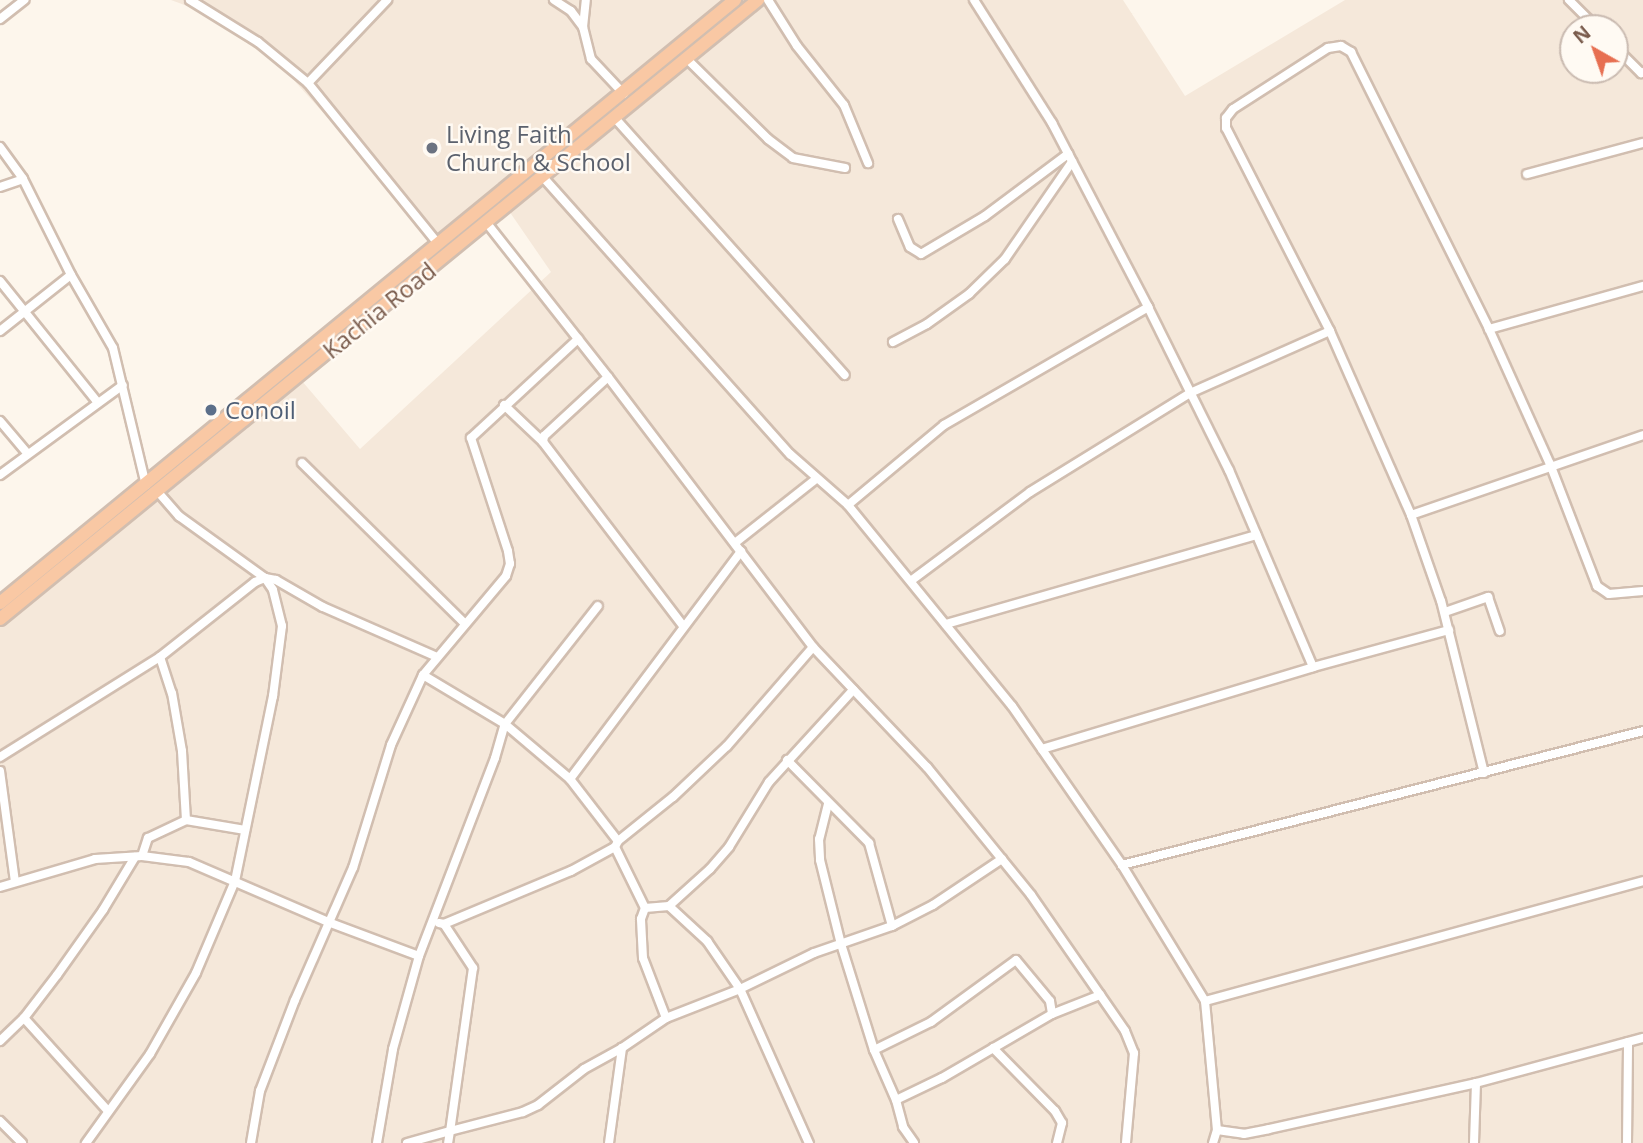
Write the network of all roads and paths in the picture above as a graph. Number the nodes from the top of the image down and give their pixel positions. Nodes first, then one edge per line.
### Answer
1 (23, 0) edge
2 (190, 0) edge
3 (387, 0) edge
4 (554, 0) edge
5 (586, 0) edge
6 (758, 0) edge
7 (768, 0) edge
8 (974, 0) edge
9 (1569, 0) edge
10 (732, 1) edge
11 (1583, 14) edge
12 (0, 19) edge
13 (583, 27) junction
14 (686, 58) junction
15 (1629, 61) edge
16 (1642, 74) edge
17 (308, 83) junction
18 (624, 94) junction
19 (614, 117) junction
20 (1643, 143) edge
21 (0, 147) edge
22 (1068, 154) junction
23 (1072, 162) junction
24 (868, 163) dead end
25 (845, 169) dead end
26 (1527, 174) dead end
27 (542, 176) junction
28 (23, 179) junction
29 (0, 187) edge
30 (898, 219) dead end
31 (486, 222) junction
32 (439, 245) junction
33 (71, 275) junction
34 (0, 281) edge
35 (1643, 286) edge
36 (1148, 307) junction
37 (24, 312) junction
38 (1489, 329) junction
39 (0, 331) edge
40 (1330, 331) junction
41 (578, 339) junction
42 (893, 342) dead end
43 (845, 374) dead end
44 (608, 377) junction
45 (123, 385) junction
46 (1191, 393) junction
47 (99, 403) junction
48 (504, 405) junction
49 (0, 421) edge
50 (1643, 435) edge
51 (543, 442) junction
52 (28, 454) junction
53 (302, 463) dead end
54 (1550, 464) junction
55 (176, 468) junction
56 (0, 475) edge
57 (816, 479) junction
58 (146, 485) junction
59 (158, 492) junction
60 (848, 505) junction
61 (1411, 515) junction
62 (1256, 535) junction
63 (734, 542) junction
64 (741, 551) junction
65 (265, 578) junction
66 (912, 580) junction
67 (1643, 591) edge
68 (0, 603) edge
69 (598, 606) dead end
70 (1445, 612) junction
71 (0, 619) edge
72 (465, 624) junction
73 (946, 625) junction
74 (683, 626) junction
75 (1449, 630) junction
76 (1500, 631) dead end
77 (813, 647) junction
78 (160, 657) junction
79 (437, 657) junction
80 (1312, 667) junction
81 (423, 675) junction
82 (853, 690) junction
83 (505, 724) junction
84 (1643, 731) edge
85 (1042, 748) junction
86 (0, 757) edge
87 (787, 760) junction
88 (0, 771) edge
89 (1484, 773) junction
90 (570, 779) junction
91 (828, 804) junction
92 (186, 820) junction
93 (246, 830) junction
94 (617, 844) junction
95 (138, 857) junction
96 (1002, 859) junction
97 (1122, 865) junction
98 (235, 881) junction
99 (1643, 881) edge
100 (15, 882) junction
101 (0, 887) edge
102 (669, 906) junction
103 (645, 908) junction
104 (328, 922) junction
105 (434, 922) junction
106 (444, 924) junction
107 (892, 926) junction
108 (841, 944) junction
109 (419, 956) junction
110 (740, 989) junction
111 (1100, 995) junction
112 (1205, 1001) junction
113 (1052, 1014) junction
114 (24, 1018) junction
115 (666, 1018) junction
116 (1643, 1038) edge
117 (0, 1041) edge
118 (1628, 1042) junction
119 (622, 1048) junction
120 (993, 1048) junction
121 (874, 1050) junction
122 (1476, 1083) junction
123 (896, 1100) junction
124 (108, 1111) junction
125 (0, 1121) edge
126 (450, 1130) junction
127 (1216, 1130) junction
128 (22, 1143) edge
129 (86, 1143) edge
130 (251, 1143) edge
131 (377, 1143) edge
132 (407, 1143) edge
133 (448, 1143) edge
134 (609, 1143) edge
135 (808, 1143) edge
136 (914, 1143) edge
137 (1057, 1143) edge
138 (1126, 1143) edge
139 (1213, 1143) edge
140 (1474, 1143) edge
141 (1627, 1143) edge

1 - 12 street
2 - 17 street
3 - 17 street
4 - 13 street
5 - 13 street
6 - 14 highway, Kachia Road
7 - 24 street
8 - 22 street
9 - 11 street
10 - 18 highway, Kachia Road
13 - 18 street
14 - 19 highway, Kachia Road
14 - 25 street
15 - 16 street
17 - 32 street
18 - 32 highway, Kachia Road
19 - 27 highway, Kachia Road
19 - 43 street
20 - 26 street
21 - 28 street
22 - 23 street
22 - 30 street
23 - 36 street
23 - 42 street
27 - 31 highway, Kachia Road
27 - 57 street
28 - 29 street
28 - 33 street
31 - 41 street
31 - 55 highway, Kachia Road
32 - 55 highway, Kachia Road
33 - 37 street
33 - 45 street
34 - 37 street
35 - 38 street
36 - 46 street
36 - 60 street
37 - 39 street
37 - 47 street
38 - 40 street
38 - 54 street
40 - 46 street
40 - 61 street
41 - 44 street
41 - 48 street
44 - 51 street
44 - 63 street
45 - 47 street
45 - 58 street
46 - 62 street
46 - 66 street
47 - 52 street
48 - 51 street
48 - 72 street
49 - 52 street
50 - 54 street
51 - 74 street
52 - 56 street
53 - 72 street
54 - 61 street
54 - 67 street
55 - 58 highway, Kachia Road
55 - 59 highway, Kachia Road
57 - 60 street
57 - 63 street
58 - 68 highway, Kachia Road
59 - 65 street
59 - 71 highway, Kachia Road
60 - 66 street
61 - 70 street
62 - 73 street
62 - 80 street
63 - 64 street
64 - 74 street
64 - 77 street
65 - 78 street
65 - 79 street
65 - 93 street
66 - 73 street
69 - 83 street
70 - 75 street
70 - 76 street
72 - 79 street
73 - 85 street
74 - 90 street
75 - 80 street
75 - 89 street
77 - 82 street
77 - 94 street
78 - 86 street
78 - 92 street
79 - 81 street
80 - 85 street
81 - 83 street
81 - 104 street
82 - 87 street
82 - 96 street
83 - 90 street
83 - 105 street
84 - 89 street
85 - 97 street
87 - 91 street
87 - 102 street
88 - 100 street
89 - 97 street
90 - 94 street
91 - 107 street
91 - 108 street
92 - 93 street
92 - 95 street
93 - 98 street
94 - 103 street
94 - 106 street
95 - 98 street
95 - 100 street
95 - 114 street
96 - 107 street
96 - 111 street
97 - 112 street
98 - 104 street
98 - 124 street
99 - 112 street
100 - 101 street
102 - 103 street
102 - 110 street
103 - 115 street
104 - 109 street
104 - 130 street
105 - 106 street
105 - 109 street
106 - 126 street
107 - 108 street
108 - 110 street
108 - 121 street
109 - 131 street
110 - 115 street
110 - 135 street
111 - 113 street
111 - 138 street
112 - 127 street
113 - 120 street
113 - 121 street
114 - 117 street
114 - 124 street
115 - 119 street
116 - 118 street
118 - 122 street
118 - 141 street
119 - 126 street
119 - 134 street
120 - 123 street
120 - 137 street
121 - 123 street
122 - 127 street
122 - 140 street
123 - 136 street
124 - 129 street
125 - 128 street
126 - 132 street
126 - 133 street
127 - 139 street

